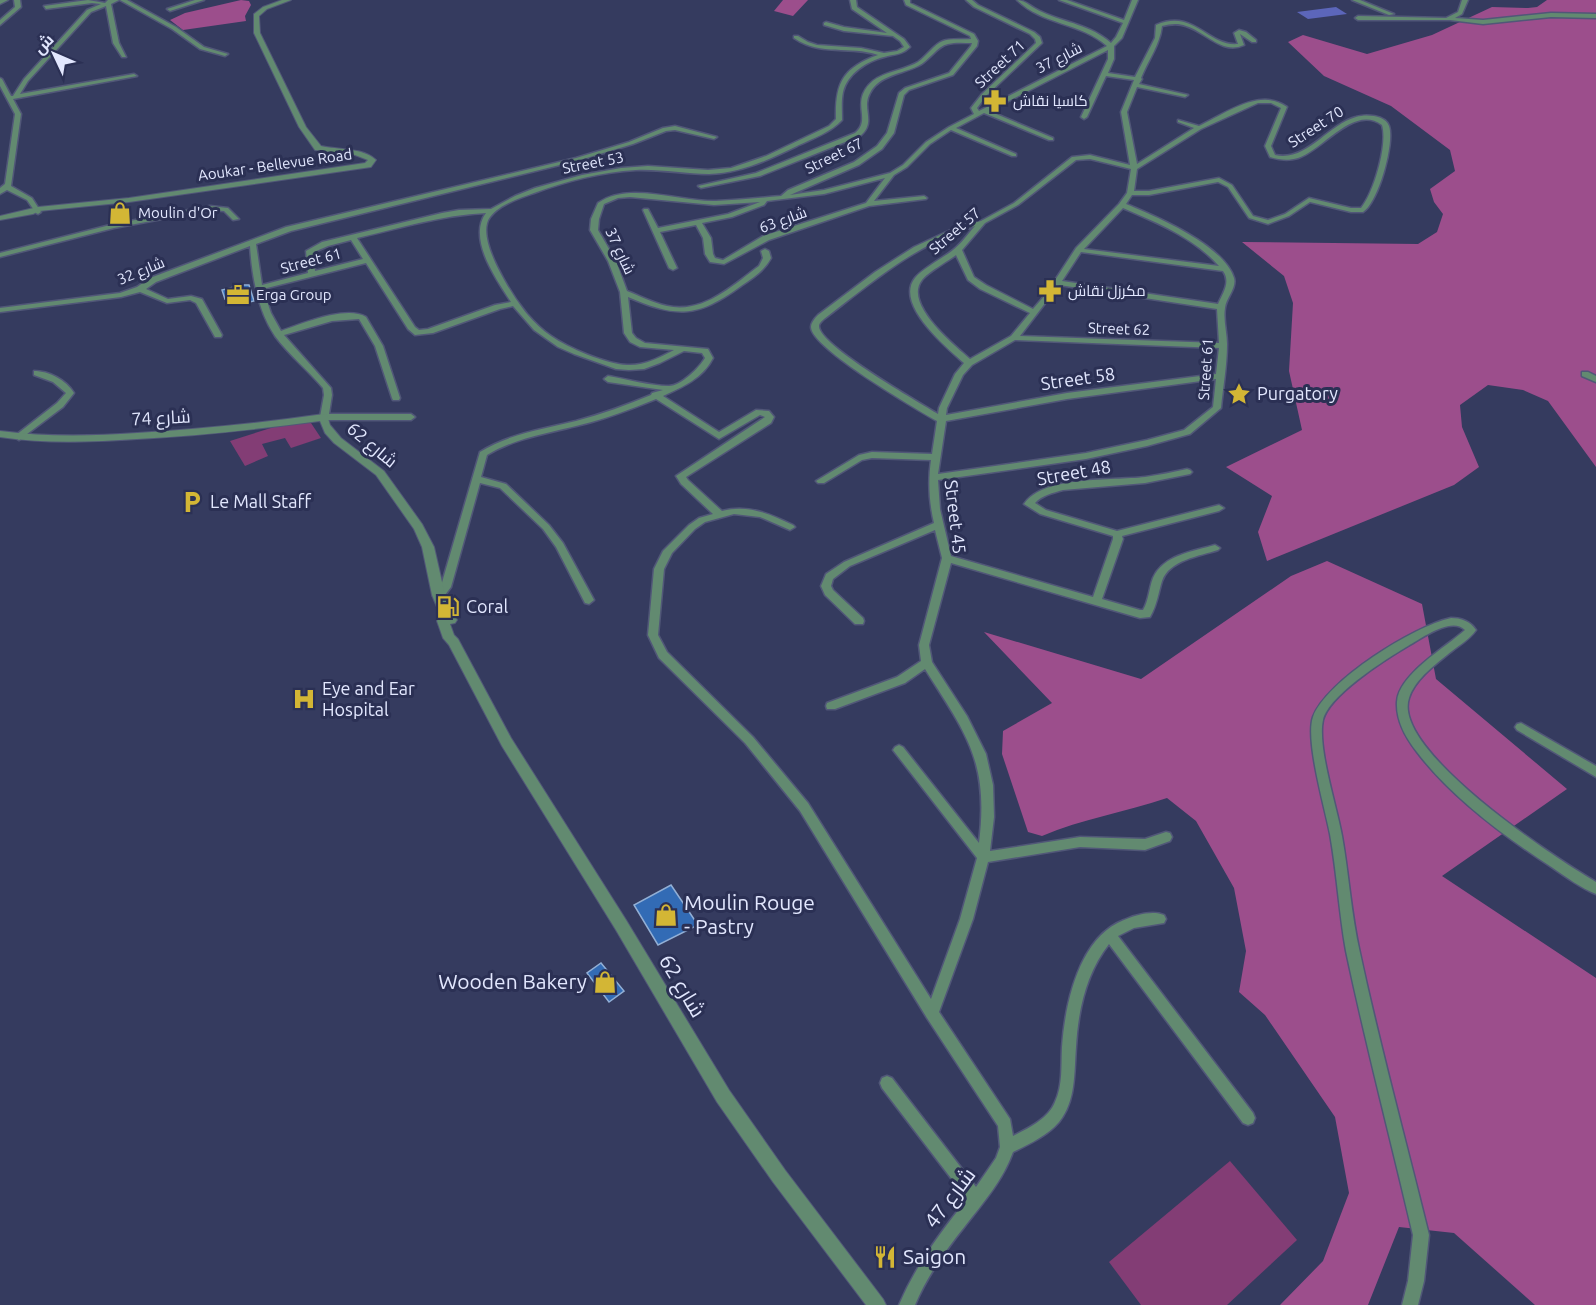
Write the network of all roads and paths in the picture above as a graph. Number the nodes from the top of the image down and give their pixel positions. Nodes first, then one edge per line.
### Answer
1 (5, 0) edge
2 (17, 0) edge
3 (116, 0) edge
4 (123, 0) edge
5 (201, 0) edge
6 (288, 0) edge
7 (853, 0) edge
8 (907, 0) edge
9 (969, 0) edge
10 (1020, 0) edge
11 (1062, 0) edge
12 (1135, 0) edge
13 (1355, 0) edge
14 (1465, 0) edge
15 (0, 2) edge
16 (106, 3) junction
17 (271, 3) edge
18 (46, 7) dead end
19 (170, 9) dead end
20 (1596, 16) edge
21 (1400, 17) junction
22 (1358, 18) dead end
23 (1451, 19) junction
24 (1126, 22) junction
25 (0, 23) edge
26 (826, 24) dead end
27 (895, 36) junction
28 (796, 37) dead end
29 (975, 41) junction
30 (1254, 41) dead end
31 (1111, 46) junction
32 (225, 54) dead end
33 (883, 55) junction
34 (124, 56) dead end
35 (1105, 74) junction
36 (134, 76) dead end
37 (0, 80) edge
38 (1137, 82) junction
39 (1185, 94) dead end
40 (13, 98) junction
41 (980, 113) junction
42 (1084, 117) dead end
43 (1180, 121) dead end
44 (951, 128) junction
45 (1199, 129) junction
46 (714, 137) dead end
47 (1051, 138) dead end
48 (1014, 155) dead end
49 (1134, 168) junction
50 (9, 170) junction
51 (0, 172) edge
52 (892, 174) junction
53 (700, 186) dead end
54 (7, 187) junction
55 (0, 192) edge
56 (1130, 193) junction
57 (781, 198) junction
58 (924, 198) dead end
59 (764, 200) junction
60 (868, 204) junction
61 (1122, 205) junction
62 (646, 210) dead end
63 (38, 211) junction
64 (491, 211) junction
65 (0, 218) edge
66 (235, 219) dead end
67 (698, 222) junction
68 (982, 222) junction
69 (657, 230) junction
70 (353, 237) junction
71 (253, 244) junction
72 (958, 250) junction
73 (1079, 250) junction
74 (765, 251) dead end
75 (0, 255) edge
76 (368, 260) junction
77 (673, 268) dead end
78 (1224, 269) junction
79 (312, 275) junction
80 (1058, 283) junction
81 (260, 288) junction
82 (140, 289) junction
83 (624, 292) junction
84 (514, 304) junction
85 (1221, 307) junction
86 (0, 310) edge
87 (1035, 313) junction
88 (278, 334) junction
89 (218, 335) dead end
90 (1014, 338) junction
91 (1223, 346) junction
92 (684, 348) junction
93 (969, 363) junction
94 (37, 373) dead end
95 (1585, 374) dead end
96 (1221, 376) junction
97 (608, 379) dead end
98 (1596, 379) edge
99 (672, 389) junction
100 (655, 395) junction
101 (396, 398) dead end
102 (324, 417) junction
103 (411, 417) dead end
104 (940, 419) junction
105 (0, 434) edge
106 (19, 437) junction
107 (934, 457) junction
108 (1187, 472) dead end
109 (933, 478) junction
110 (476, 479) junction
111 (821, 481) dead end
112 (1219, 508) dead end
113 (719, 514) junction
114 (939, 525) junction
115 (790, 527) dead end
116 (1117, 534) junction
117 (1215, 548) dead end
118 (947, 558) junction
119 (438, 596) junction
120 (589, 600) dead end
121 (1096, 602) junction
122 (859, 621) dead end
123 (927, 663) junction
124 (831, 705) dead end
125 (1521, 727) dead end
126 (899, 750) dead end
127 (1596, 772) edge
128 (1166, 837) dead end
129 (983, 857) junction
130 (1596, 888) edge
131 (1160, 919) dead end
132 (1110, 935) junction
133 (932, 1013) junction
134 (887, 1083) dead end
135 (1248, 1118) dead end
136 (1007, 1147) junction
137 (976, 1199) junction
138 (877, 1305) edge
139 (907, 1305) edge
140 (1410, 1305) edge

1 - 15 street
2 - 25 street
3 - 16 street
4 - 32 street
5 - 19 street
6 - 17 street, Aoukar - Bellevue Road
7 - 27 street
8 - 29 street
9 - 41 street, Street 71
10 - 31 street
11 - 24 street
12 - 24 street
13 - 21 street
14 - 23 street
16 - 18 street
16 - 34 street
16 - 40 street
17 - 63 street, Aoukar - Bellevue Road
20 - 23 street
21 - 22 street
21 - 23 street
24 - 31 street
26 - 27 street
27 - 33 street, Street 53
28 - 33 street
29 - 53 street
29 - 57 street, Street 67
30 - 38 street, Street 45
31 - 35 street
31 - 41 street, شارع 37
33 - 64 street, Street 53
35 - 38 street
35 - 42 street
36 - 40 street
37 - 40 street
38 - 39 street
38 - 49 street, Street 45
40 - 50 street
41 - 44 street, شارع 37
41 - 47 street
43 - 45 street
44 - 48 street
44 - 52 street, شارع 37
45 - 49 street, Street 70
45 - 56 street, Street 70
46 - 71 street, شارع 32
49 - 56 street, Street 45
49 - 68 street, Street 57
50 - 51 street
50 - 54 street
52 - 57 street, شارع 37
52 - 60 street
54 - 55 street
54 - 63 street
56 - 61 street, Street 45
57 - 59 street, شارع 37
58 - 60 street
59 - 67 street
59 - 83 street, شارع 37
60 - 67 street, شارع 63
61 - 73 street, Street 45
61 - 78 street
62 - 69 street
63 - 65 street, Aoukar - Bellevue Road
64 - 70 street
64 - 84 street
66 - 75 street
67 - 69 street
68 - 72 street, Street 57
68 - 104 street
69 - 77 street
70 - 76 street
70 - 79 street
71 - 81 street, شارع 62
71 - 82 street, شارع 32
72 - 87 street
72 - 93 street, Street 57
73 - 78 street
73 - 80 street, Street 45
74 - 83 street
76 - 79 street, Street 61
76 - 84 street
78 - 85 street, Street 61
79 - 81 street, Street 61
80 - 85 street
80 - 87 street, Street 45
81 - 88 street, شارع 62
82 - 86 street, شارع 32
82 - 89 street
83 - 92 street, شارع 37
84 - 92 street
85 - 91 street, Street 61
87 - 90 street, Street 45
88 - 101 street
88 - 102 street, شارع 62
90 - 91 street, Street 62
90 - 93 street, Street 45
91 - 96 street, Street 61
92 - 99 street, شارع 37
93 - 104 street, Street 45
94 - 106 street
95 - 98 street
96 - 104 street, Street 58
96 - 109 street, Street 61
97 - 99 street
99 - 100 street, شارع 37
100 - 110 street, شارع 37
100 - 113 street
102 - 103 street
102 - 106 street, شارع 74
102 - 119 street, شارع 62
104 - 107 street, Street 45
105 - 106 street, شارع 74
107 - 109 street, Street 45
107 - 111 street
108 - 116 street, Street 48
109 - 114 street, Street 45
110 - 119 street, شارع 37
110 - 120 street
112 - 116 street
113 - 115 street
113 - 133 street
114 - 118 street, Street 45
114 - 122 street
116 - 121 street
117 - 121 street
118 - 121 street
118 - 123 street, Street 45
119 - 138 street, شارع 62
123 - 124 street
123 - 129 street
125 - 127 street
126 - 129 street
128 - 129 street
129 - 133 street
130 - 140 street
131 - 132 street
132 - 135 street
132 - 136 street
133 - 136 street
134 - 137 street
136 - 137 street, شارع 47
137 - 139 street, شارع 47

